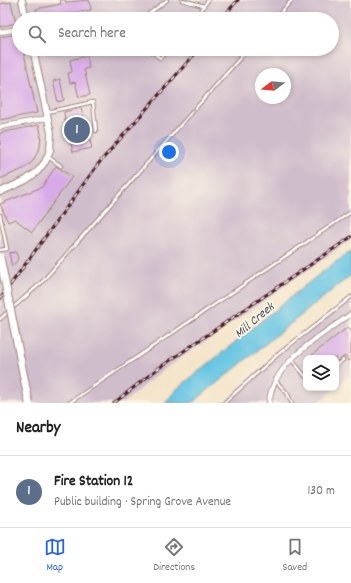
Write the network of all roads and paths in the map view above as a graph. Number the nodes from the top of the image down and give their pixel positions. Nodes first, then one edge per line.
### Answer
1 (22, 0) edge
2 (167, 0) edge
3 (182, 0) edge
4 (208, 0) edge
5 (292, 0) edge
6 (204, 6) junction
7 (25, 12) edge
8 (151, 12) edge
9 (200, 12) edge
10 (281, 12) edge
11 (12, 30) edge
12 (0, 32) edge
13 (35, 56) edge
14 (242, 56) edge
15 (48, 115) junction
16 (0, 127) edge
17 (96, 131) dead end
18 (47, 157) junction
19 (61, 166) dead end
20 (0, 192) edge
21 (351, 212) edge
22 (0, 215) edge
23 (0, 250) edge
24 (0, 257) edge
25 (351, 297) edge
26 (351, 314) edge
27 (0, 319) edge
28 (291, 360) junction
29 (343, 360) dead end
30 (339, 363) edge
31 (303, 374) edge
32 (275, 380) junction
33 (29, 403) edge
34 (69, 403) edge
35 (224, 403) edge
36 (269, 403) edge
37 (292, 403) edge

1 - 7 main road
2 - 8 lane
3 - 6 lane
4 - 6 lane
5 - 10 lane
6 - 9 lane
11 - 12 street
13 - 15 main road
14 - 27 lane
15 - 16 street
15 - 17 lane
15 - 18 main road
18 - 19 lane
18 - 20 main road
21 - 34 lane
22 - 23 lane
24 - 33 main road, bridge
25 - 35 lane
26 - 28 street
28 - 31 lane
28 - 32 street
29 - 30 lane
32 - 36 street
32 - 37 lane

